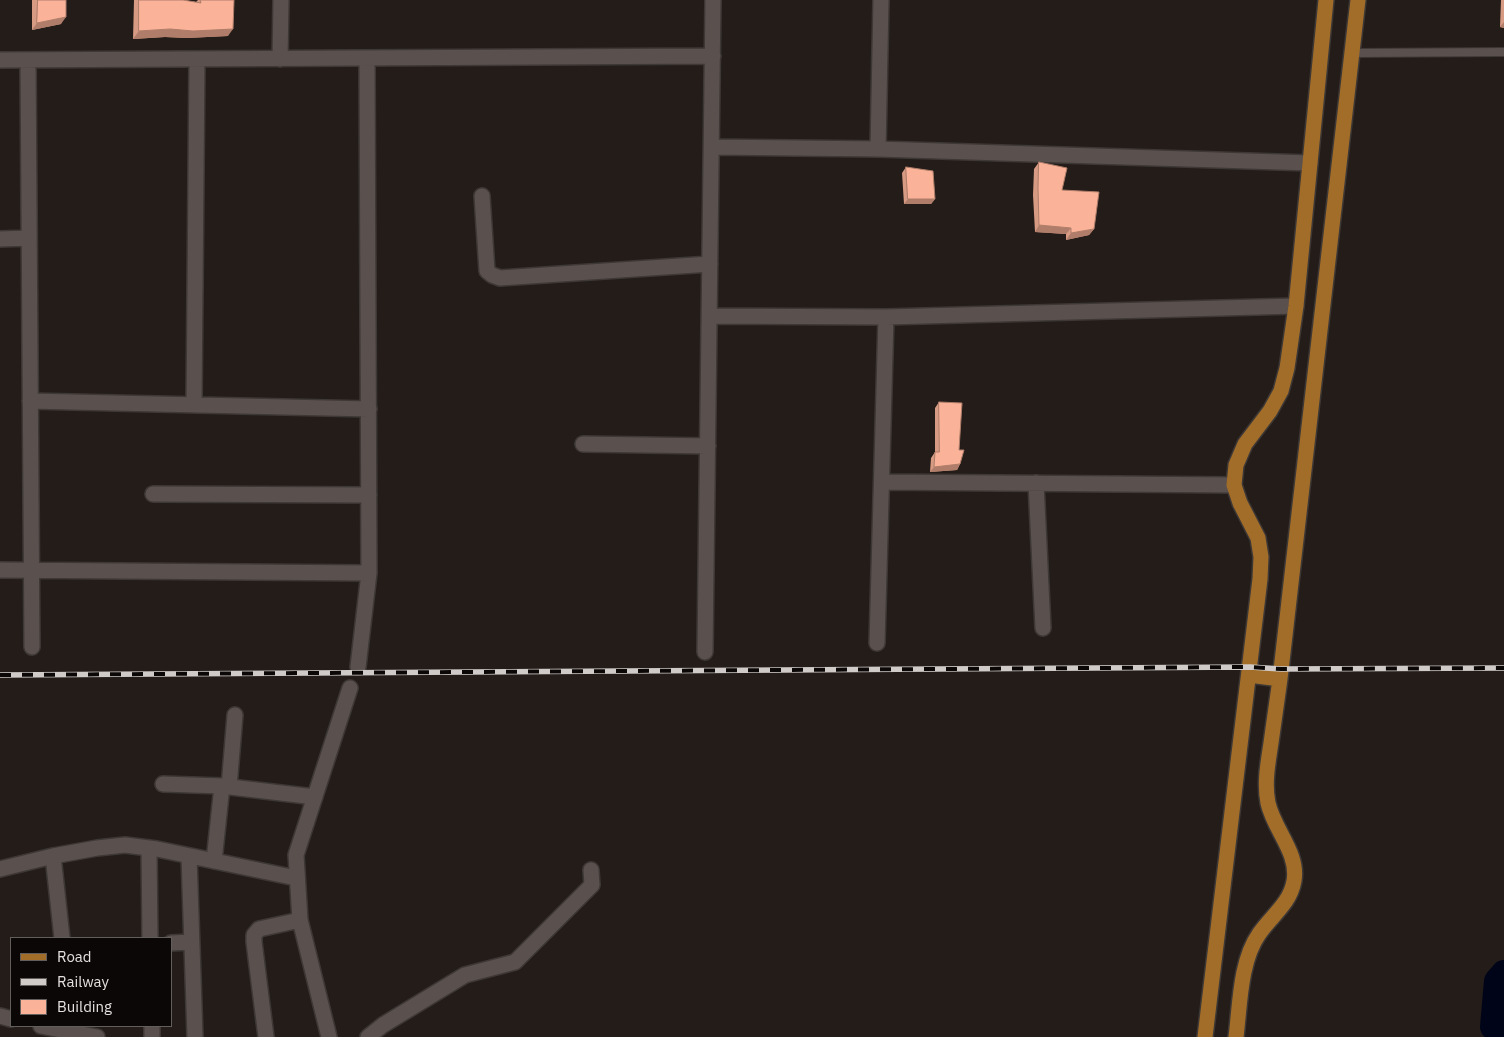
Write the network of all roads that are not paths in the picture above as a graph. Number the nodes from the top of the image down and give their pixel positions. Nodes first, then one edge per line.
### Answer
1 (281, 0) edge
2 (713, 0) edge
3 (881, 0) edge
4 (1326, 0) edge
5 (1358, 0) edge
6 (1352, 52) junction
7 (1504, 52) edge
8 (713, 56) junction
9 (198, 59) junction
10 (280, 59) junction
11 (367, 59) junction
12 (0, 60) edge
13 (28, 60) junction
14 (712, 147) junction
15 (878, 149) junction
16 (1310, 163) junction
17 (482, 196) dead end
18 (29, 238) junction
19 (0, 239) edge
20 (710, 264) junction
21 (1296, 306) junction
22 (709, 316) junction
23 (886, 317) junction
24 (30, 401) junction
25 (194, 405) junction
26 (368, 409) junction
27 (583, 444) dead end
28 (708, 446) junction
29 (882, 482) junction
30 (1036, 483) junction
31 (1234, 485) junction
32 (153, 494) dead end
33 (369, 495) junction
34 (0, 570) edge
35 (32, 570) junction
36 (369, 573) junction
37 (1043, 628) dead end
38 (877, 643) dead end
39 (32, 647) dead end
40 (705, 652) dead end
41 (358, 667) dead end
42 (1249, 675) junction
43 (1280, 679) junction
44 (350, 688) dead end
45 (235, 715) dead end
46 (163, 784) dead end
47 (226, 787) junction
48 (315, 797) junction
49 (149, 849) junction
50 (53, 856) junction
51 (189, 856) junction
52 (214, 861) junction
53 (0, 868) edge
54 (591, 870) dead end
55 (296, 878) junction
56 (300, 920) junction
57 (62, 937) edge
58 (150, 937) edge
59 (172, 942) edge
60 (191, 942) junction
61 (49, 1027) edge
62 (73, 1030) edge
63 (97, 1037) edge
64 (195, 1037) edge
65 (266, 1037) edge
66 (329, 1037) edge
67 (368, 1037) edge
68 (1205, 1037) edge
69 (1236, 1037) edge

1 - 10 street
2 - 8 street
3 - 15 street
4 - 16 main road
5 - 6 main road
6 - 7 lane
6 - 43 main road
8 - 11 street
8 - 14 street
9 - 10 street
9 - 13 street
9 - 25 street
10 - 11 street
11 - 26 street
12 - 13 street
13 - 18 street
14 - 15 street
14 - 20 street
15 - 16 street
16 - 21 main road
17 - 20 street
18 - 19 street
18 - 24 street
20 - 22 street
21 - 23 street
21 - 31 main road
22 - 23 street
22 - 28 street
23 - 29 street
24 - 25 street
24 - 35 street
25 - 26 street
26 - 33 street
27 - 28 street
28 - 40 street
29 - 30 street
29 - 38 street
30 - 31 street
30 - 37 street
31 - 42 main road
32 - 33 street
33 - 36 street
34 - 35 street
35 - 36 street
35 - 39 street
36 - 41 street
42 - 43 main road
42 - 68 main road
43 - 69 main road
44 - 48 street
45 - 47 street
46 - 47 street
47 - 48 street
47 - 52 street
48 - 55 street
49 - 50 street
49 - 51 street
49 - 58 street
50 - 53 street
50 - 57 street
51 - 52 street
51 - 60 street
52 - 55 street
54 - 67 street
55 - 56 street
56 - 65 street
56 - 66 street
59 - 60 street
60 - 64 street
61 - 62 street
62 - 63 street

